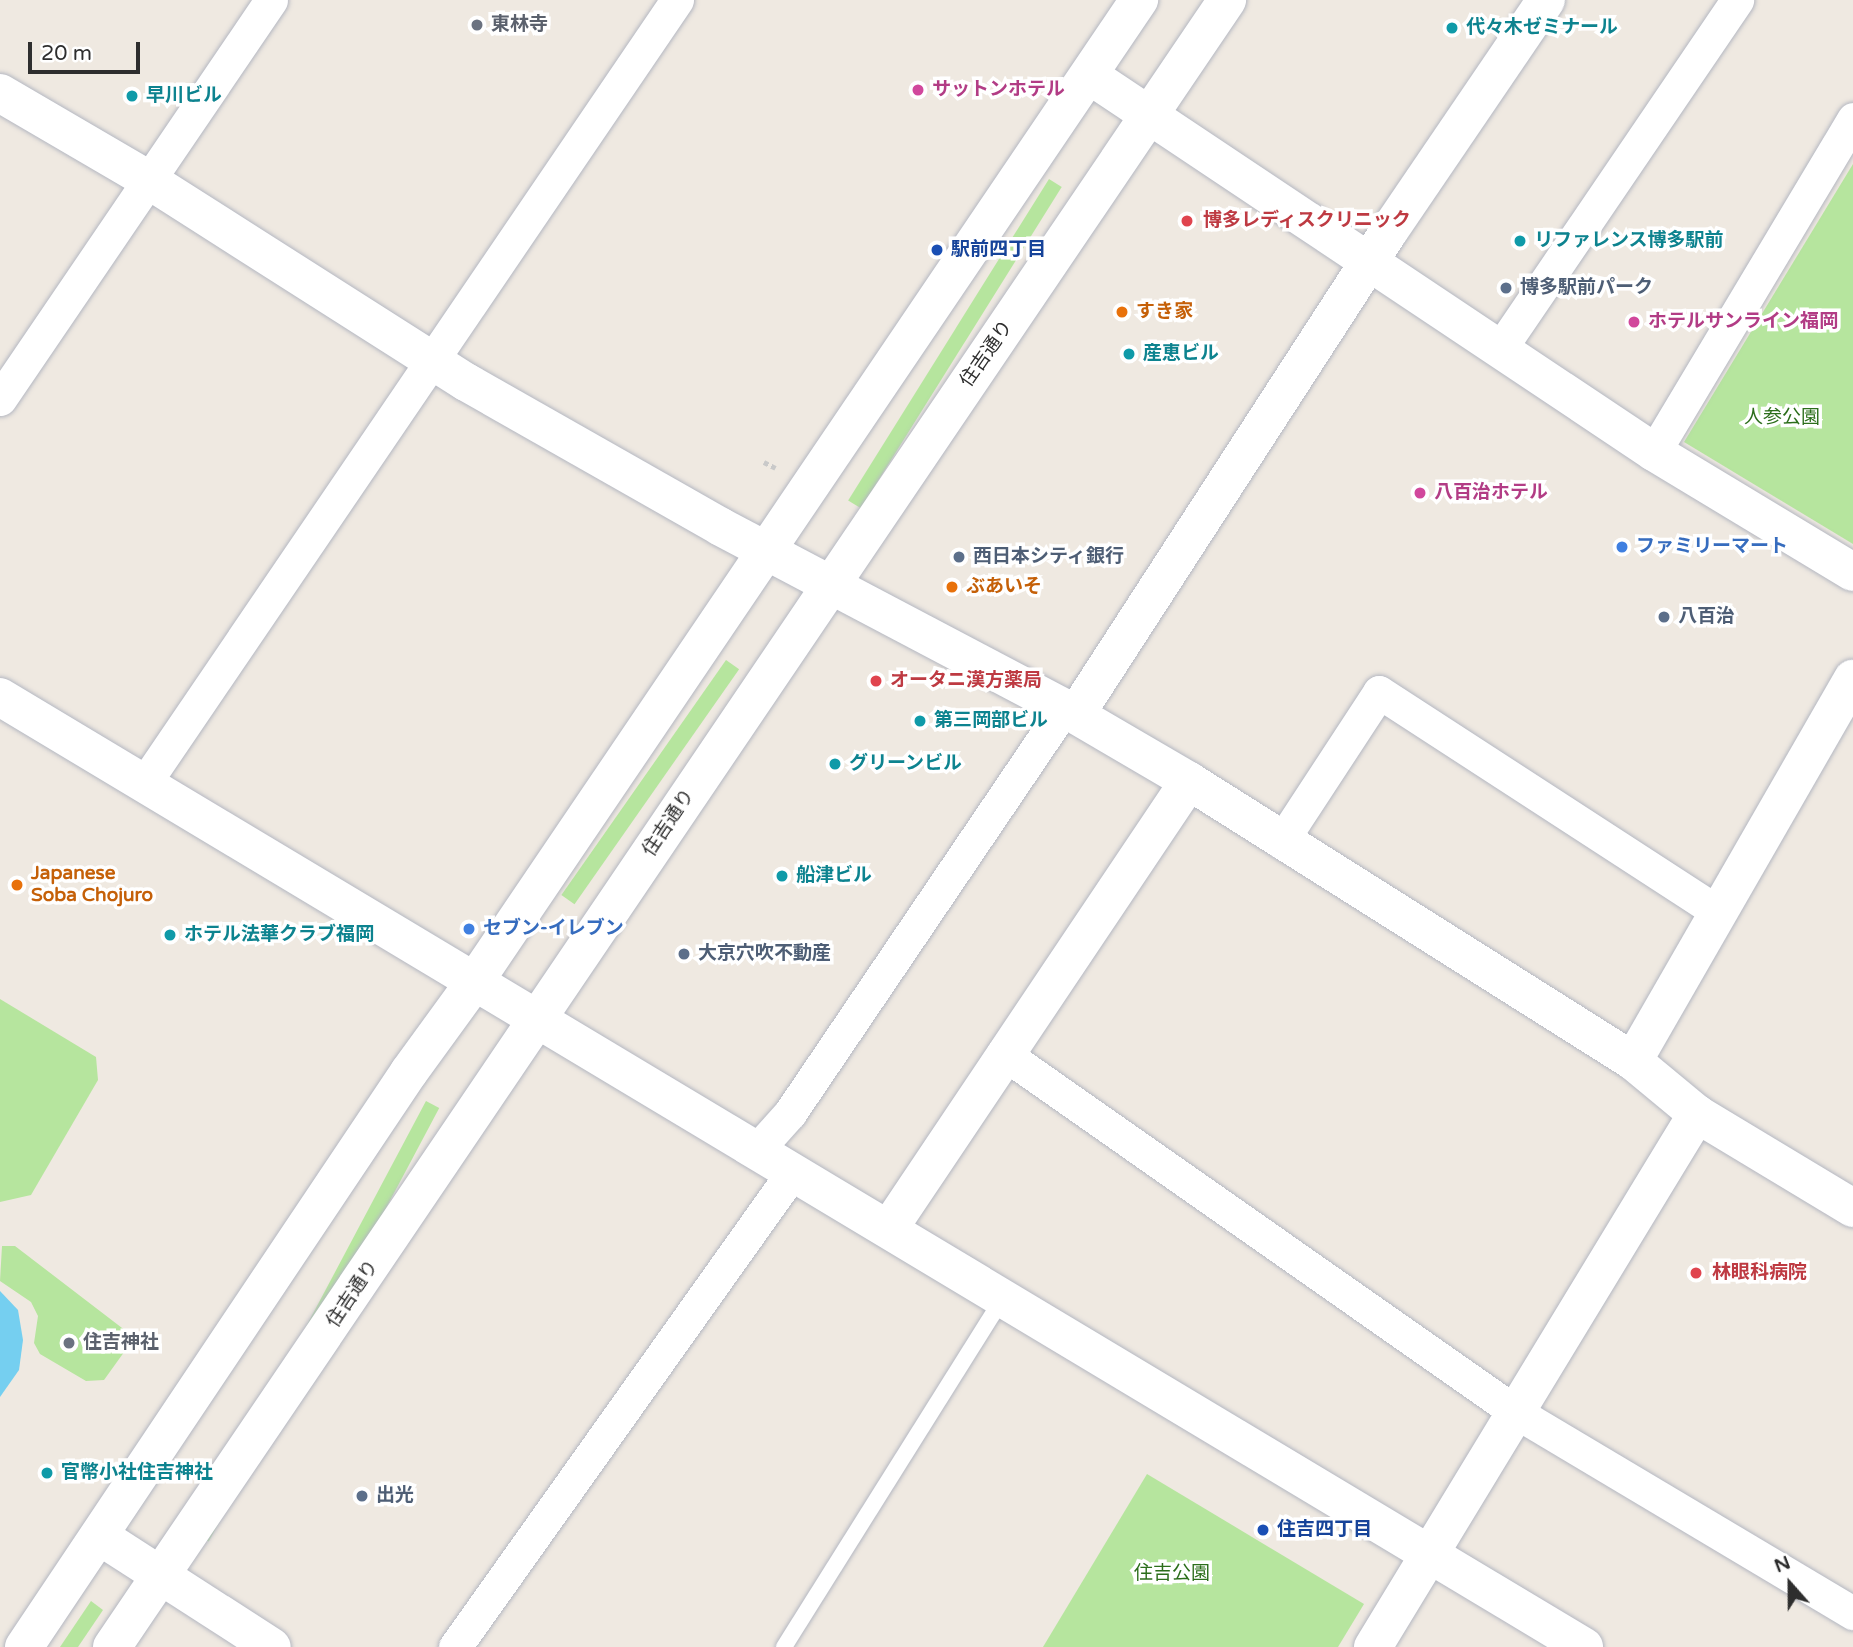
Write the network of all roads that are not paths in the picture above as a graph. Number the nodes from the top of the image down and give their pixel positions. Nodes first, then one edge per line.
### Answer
1 (271, 0) edge
2 (677, 0) edge
3 (1139, 0) edge
4 (1227, 0) edge
5 (1546, 0) edge
6 (1737, 0) edge
7 (1089, 75) junction
8 (0, 93) edge
9 (1152, 114) junction
10 (1853, 119) edge
11 (147, 179) junction
12 (1370, 260) junction
13 (1500, 348) junction
14 (433, 360) junction
15 (0, 399) edge
16 (1654, 452) junction
17 (765, 548) junction
18 (1853, 572) edge
19 (832, 582) junction
20 (1853, 680) edge
21 (0, 697) edge
22 (1070, 711) junction
23 (1189, 780) junction
24 (144, 784) junction
25 (1281, 842) junction
26 (1718, 912) junction
27 (475, 981) junction
28 (537, 1018) junction
29 (1003, 1053) junction
30 (1633, 1061) junction
31 (1697, 1115) junction
32 (756, 1151) junction
33 (792, 1173) junction
34 (1853, 1208) edge
35 (890, 1227) junction
36 (1002, 1298) junction
37 (1514, 1411) junction
38 (101, 1537) junction
39 (1427, 1555) junction
40 (160, 1575) junction
41 (1853, 1613) edge
42 (24, 1647) edge
43 (112, 1647) edge
44 (272, 1647) edge
45 (455, 1647) edge
46 (784, 1647) edge
47 (1373, 1647) edge
48 (1584, 1647) edge

1 - 11 street
2 - 14 street
3 - 7 street
4 - 9 street, 住吉通り
5 - 12 street
6 - 13 street
7 - 9 street
7 - 17 street
8 - 11 street
9 - 12 street
9 - 19 street, 住吉通り
10 - 16 street
11 - 14 street
11 - 15 street
12 - 13 street
12 - 22 street
13 - 16 street
14 - 17 street
14 - 24 street
16 - 18 street
17 - 19 street
17 - 27 street
19 - 22 street
19 - 28 street, 住吉通り
20 - 26 street
21 - 24 street
22 - 23 street
22 - 32 street
23 - 25 street
23 - 29 street
24 - 27 street
25 - 26 street
25 - 30 street
26 - 30 street
27 - 28 street
27 - 38 street
28 - 32 street
28 - 40 street, 住吉通り
29 - 35 street
29 - 37 street
30 - 31 street
31 - 34 street
31 - 37 street
32 - 33 street
33 - 35 street
33 - 45 street
35 - 36 street
36 - 39 street
36 - 46 lane
37 - 39 street
37 - 41 street
38 - 40 street
38 - 42 street
39 - 47 street
39 - 48 street
40 - 43 street, 住吉通り
40 - 44 street

